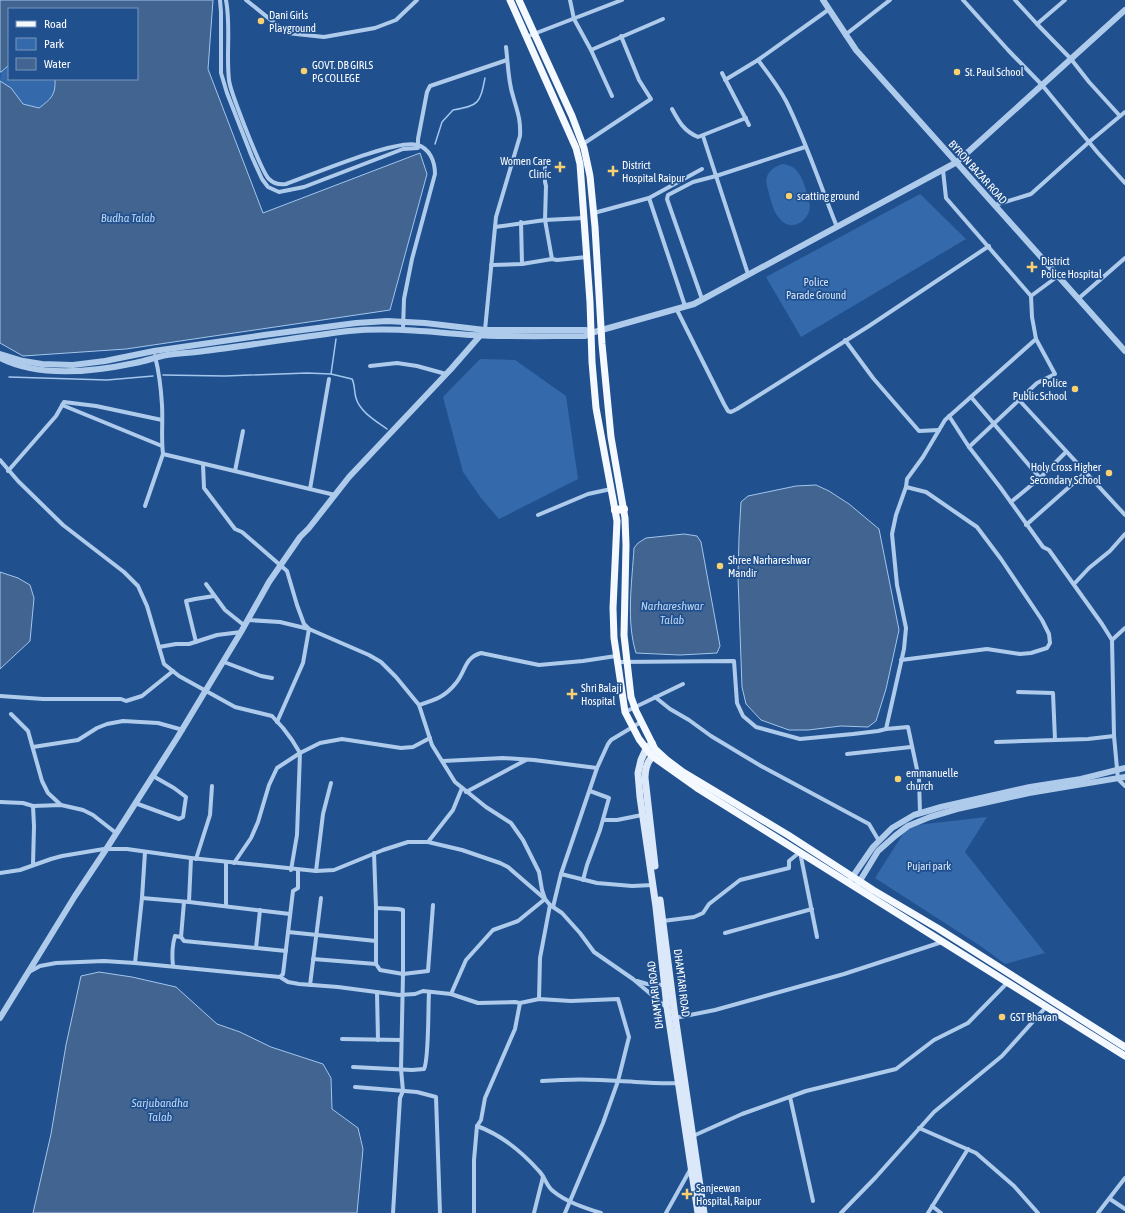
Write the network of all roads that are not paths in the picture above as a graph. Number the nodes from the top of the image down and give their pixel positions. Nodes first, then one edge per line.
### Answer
1 (220, 0) edge
2 (226, 0) edge
3 (246, 0) edge
4 (418, 0) edge
5 (510, 0) edge
6 (519, 0) edge
7 (570, 0) edge
8 (622, 0) edge
9 (823, 0) edge
10 (890, 0) edge
11 (963, 0) edge
12 (1015, 0) edge
13 (1065, 0) edge
14 (828, 10) junction
15 (1125, 10) edge
16 (574, 19) junction
17 (663, 19) dead end
18 (1037, 24) junction
19 (534, 34) junction
20 (845, 35) junction
21 (622, 36) junction
22 (526, 37) junction
23 (506, 47) dead end
24 (591, 50) junction
25 (1071, 59) junction
26 (507, 60) junction
27 (758, 60) junction
28 (722, 73) dead end
29 (725, 80) junction
30 (1042, 85) junction
31 (612, 96) dead end
32 (672, 109) dead end
33 (1125, 112) edge
34 (1120, 116) junction
35 (746, 118) junction
36 (749, 125) dead end
37 (703, 136) junction
38 (1089, 142) junction
39 (582, 144) junction
40 (418, 145) junction
41 (805, 147) junction
42 (426, 150) junction
43 (957, 162) junction
44 (544, 163) dead end
45 (702, 169) dead end
46 (942, 170) junction
47 (716, 176) junction
48 (1125, 183) edge
49 (649, 198) junction
50 (995, 205) junction
51 (594, 213) junction
52 (584, 218) junction
53 (545, 220) junction
54 (521, 222) junction
55 (495, 227) junction
56 (837, 227) junction
57 (989, 246) junction
58 (587, 257) junction
59 (1125, 258) edge
60 (552, 259) junction
61 (522, 264) junction
62 (491, 265) junction
63 (748, 274) junction
64 (1058, 276) junction
65 (1031, 296) junction
66 (702, 299) junction
67 (1078, 299) junction
68 (685, 306) junction
69 (676, 308) junction
70 (403, 322) junction
71 (403, 329) junction
72 (485, 330) junction
73 (601, 331) junction
74 (591, 333) junction
75 (480, 335) junction
76 (1036, 339) junction
77 (845, 340) junction
78 (1125, 352) edge
79 (0, 354) edge
80 (154, 354) junction
81 (0, 358) edge
82 (370, 366) dead end
83 (446, 374) junction
84 (329, 379) dead end
85 (971, 397) junction
86 (1019, 400) junction
87 (62, 405) junction
88 (949, 416) junction
89 (162, 420) junction
90 (994, 424) junction
91 (939, 430) junction
92 (243, 431) dead end
93 (162, 446) junction
94 (969, 447) junction
95 (1066, 452) junction
96 (163, 454) junction
97 (0, 460) edge
98 (204, 464) junction
99 (8, 471) junction
100 (235, 472) junction
101 (1085, 473) junction
102 (1040, 478) junction
103 (906, 488) junction
104 (310, 489) junction
105 (611, 489) junction
106 (335, 495) junction
107 (1011, 502) junction
108 (144, 506) dead end
109 (619, 509) junction
110 (538, 514) dead end
111 (1125, 515) edge
112 (1026, 525) junction
113 (1125, 534) edge
114 (281, 565) junction
115 (206, 584) dead end
116 (1074, 584) junction
117 (214, 596) junction
118 (246, 623) junction
119 (1125, 628) edge
120 (309, 629) junction
121 (241, 632) junction
122 (1112, 640) junction
123 (196, 642) junction
124 (159, 647) junction
125 (617, 659) junction
126 (901, 660) junction
127 (224, 662) junction
128 (627, 662) junction
129 (173, 671) junction
130 (272, 678) dead end
131 (684, 684) dead end
132 (206, 691) junction
133 (1018, 692) dead end
134 (0, 696) edge
135 (655, 697) junction
136 (419, 705) junction
137 (634, 707) junction
138 (625, 712) junction
139 (11, 714) dead end
140 (277, 722) junction
141 (641, 722) junction
142 (632, 726) junction
143 (886, 729) junction
144 (183, 730) junction
145 (1114, 736) junction
146 (430, 738) junction
147 (1055, 740) junction
148 (996, 742) dead end
149 (652, 743) junction
150 (911, 746) junction
151 (33, 747) junction
152 (646, 749) junction
153 (300, 753) junction
154 (655, 754) junction
155 (847, 754) dead end
156 (526, 760) junction
157 (442, 761) junction
158 (597, 768) junction
159 (1125, 768) edge
160 (1118, 769) junction
161 (153, 776) junction
162 (1122, 778) edge
163 (331, 783) dead end
164 (212, 786) dead end
165 (1125, 786) edge
166 (462, 788) junction
167 (590, 791) junction
168 (466, 792) junction
169 (0, 802) edge
170 (135, 803) junction
171 (62, 805) junction
172 (33, 806) junction
173 (920, 813) junction
174 (642, 815) junction
175 (603, 820) junction
176 (116, 833) junction
177 (879, 841) junction
178 (428, 842) junction
179 (106, 849) junction
180 (145, 852) junction
181 (800, 852) junction
182 (374, 853) junction
183 (193, 859) junction
184 (226, 862) junction
185 (234, 863) junction
186 (33, 865) junction
187 (291, 870) junction
188 (298, 870) junction
189 (316, 871) junction
190 (0, 873) edge
191 (561, 874) junction
192 (851, 879) junction
193 (583, 880) junction
194 (858, 884) junction
195 (653, 885) junction
196 (142, 898) junction
197 (321, 898) dead end
198 (545, 899) junction
199 (187, 902) junction
200 (434, 905) dead end
201 (226, 906) junction
202 (552, 906) junction
203 (376, 908) junction
204 (812, 909) junction
205 (260, 910) junction
206 (290, 914) junction
207 (663, 921) junction
208 (288, 932) junction
209 (725, 933) dead end
210 (316, 935) junction
211 (181, 937) junction
212 (817, 937) dead end
213 (376, 941) junction
214 (943, 942) junction
215 (256, 948) junction
216 (286, 951) junction
217 (313, 959) junction
218 (136, 963) junction
219 (376, 964) junction
220 (173, 966) junction
221 (27, 973) junction
222 (403, 974) junction
223 (280, 977) junction
224 (633, 979) junction
225 (1008, 982) junction
226 (310, 985) junction
227 (664, 985) junction
228 (377, 992) junction
229 (429, 993) junction
230 (451, 994) junction
231 (403, 996) junction
232 (539, 999) junction
233 (520, 1003) junction
234 (1046, 1007) junction
235 (670, 1008) junction
236 (0, 1018) edge
237 (675, 1018) junction
238 (342, 1038) dead end
239 (378, 1040) junction
240 (401, 1040) junction
241 (1125, 1047) edge
242 (1125, 1056) edge
243 (353, 1066) dead end
244 (401, 1069) junction
245 (618, 1081) junction
246 (542, 1082) dead end
247 (682, 1083) junction
248 (355, 1087) dead end
249 (403, 1091) junction
250 (790, 1096) junction
251 (477, 1126) junction
252 (919, 1128) junction
253 (693, 1136) junction
254 (968, 1149) junction
255 (694, 1168) junction
256 (544, 1177) junction
257 (1125, 1178) edge
258 (1110, 1199) junction
259 (569, 1201) junction
260 (812, 1201) dead end
261 (670, 1206) junction
262 (932, 1206) junction
263 (1125, 1209) edge
264 (592, 1212) edge
265 (393, 1213) edge
266 (440, 1213) edge
267 (474, 1213) edge
268 (534, 1213) edge
269 (565, 1213) edge
270 (601, 1213) edge
271 (666, 1213) edge
272 (671, 1213) edge
273 (698, 1213) edge
274 (704, 1213) edge
275 (841, 1213) edge
276 (928, 1213) edge
277 (940, 1213) edge
278 (1038, 1213) edge
279 (1098, 1213) edge

1 - 42 street
2 - 40 street
3 - 4 street
5 - 22 main road
6 - 19 main road
7 - 16 street
8 - 16 street
9 - 14 street, BYRON BAZAR ROAD
10 - 20 street
11 - 30 street
12 - 18 street
13 - 18 street
14 - 20 street, BYRON BAZAR ROAD
14 - 27 street
15 - 25 street
16 - 19 street
16 - 24 street
17 - 21 street
18 - 25 street
19 - 22 street
19 - 39 main road
20 - 43 street, BYRON BAZAR ROAD
21 - 24 street
21 - 39 street
22 - 52 main road
23 - 26 street
24 - 31 street
25 - 30 street
25 - 34 street
26 - 40 street
26 - 55 street
27 - 29 street
27 - 41 street
28 - 29 street
29 - 35 street
30 - 38 street
30 - 43 street
32 - 37 street
33 - 34 street
34 - 38 street
35 - 36 street
35 - 37 street
37 - 47 street
38 - 48 street
38 - 50 street
39 - 51 main road
40 - 42 street
41 - 47 street
41 - 56 street
42 - 70 street
43 - 46 street
43 - 50 street, BYRON BAZAR ROAD
44 - 53 street
45 - 49 street
46 - 56 street
46 - 57 street
47 - 63 street
47 - 66 street
49 - 51 street
49 - 68 street
50 - 64 street, BYRON BAZAR ROAD
51 - 73 main road
52 - 53 street
52 - 58 main road
53 - 54 street
53 - 60 street
54 - 55 street
54 - 61 street
55 - 62 street
56 - 63 street
57 - 65 street
57 - 77 street
58 - 60 street
58 - 74 main road
59 - 67 street
60 - 61 street
61 - 62 street
62 - 72 street
63 - 66 street
64 - 65 street
64 - 67 street, BYRON BAZAR ROAD
65 - 76 street
66 - 68 street
67 - 78 street, BYRON BAZAR ROAD
68 - 69 street
69 - 73 street
69 - 77 street
70 - 71 street
70 - 72 street
70 - 80 street
71 - 75 street
71 - 80 street
72 - 74 street
72 - 75 street
73 - 74 street
73 - 109 main road
74 - 75 street
74 - 105 main road
75 - 83 street
76 - 85 street
76 - 86 street
77 - 91 street
79 - 80 street
80 - 81 street
80 - 89 street
82 - 83 street
83 - 106 street
84 - 104 street
85 - 88 street
85 - 90 street
86 - 90 street
86 - 95 street
87 - 89 street
87 - 93 street
87 - 99 street
88 - 91 street
88 - 94 street
89 - 93 street
90 - 94 street
90 - 102 street
91 - 103 street
92 - 100 street
93 - 96 street
94 - 107 street
95 - 101 street
95 - 102 street
96 - 98 street
96 - 108 street
97 - 99 street
98 - 100 street
98 - 114 street
99 - 124 street
100 - 104 street
101 - 111 street
101 - 112 street
102 - 107 street
103 - 126 street
103 - 126 street
104 - 106 street
105 - 109 main road
105 - 110 street
106 - 114 street
107 - 112 street
109 - 125 main road
109 - 128 main road
112 - 116 street
113 - 116 street
114 - 118 street
114 - 120 street
115 - 117 street
116 - 122 street
117 - 118 street
117 - 123 street
118 - 120 street
118 - 121 street
119 - 122 street
120 - 136 street
120 - 140 street
121 - 123 street
121 - 127 street
122 - 145 street
123 - 124 street
124 - 129 street
125 - 128 street
125 - 136 street
125 - 138 main road
126 - 143 street
127 - 130 street
127 - 132 street
128 - 137 main road
128 - 143 street
129 - 132 street
129 - 134 street
131 - 135 street
132 - 140 street
132 - 144 street
133 - 147 street
135 - 137 street
135 - 177 street
136 - 146 street
137 - 138 street
137 - 141 main road
138 - 142 main road
139 - 151 street
140 - 153 street
141 - 142 street
141 - 149 main road
142 - 152 main road
142 - 158 street
143 - 150 street
144 - 151 street
144 - 161 street
145 - 147 street
145 - 160 street
146 - 153 street
146 - 157 street
147 - 148 street
149 - 152 main road
149 - 154 main road
150 - 155 street
150 - 173 street
151 - 171 street
152 - 154 main road
152 - 174 main road, DHAMTARI ROAD
153 - 185 street
153 - 187 street
154 - 181 main road
154 - 192 main road
154 - 207 main road, DHAMTARI ROAD
156 - 157 street
156 - 158 street
156 - 168 street
157 - 166 street
158 - 167 street
159 - 160 street
160 - 162 street
160 - 173 street
161 - 170 street
161 - 170 street
162 - 165 street
162 - 194 street
163 - 189 street
164 - 183 street
166 - 168 street
166 - 178 street
167 - 175 street
167 - 191 street
168 - 198 street
169 - 172 street
170 - 176 street
171 - 172 street
171 - 176 street
172 - 186 street
173 - 177 street
174 - 175 street
174 - 195 main road, DHAMTARI ROAD
175 - 193 street
176 - 179 street
177 - 192 street
178 - 182 street
178 - 198 street
179 - 180 street
179 - 186 street
179 - 221 street
180 - 183 street
180 - 196 street
181 - 192 main road
181 - 204 street
181 - 207 street
182 - 189 street
182 - 203 street
183 - 184 street
183 - 199 street
184 - 185 street
184 - 201 street
185 - 187 street
186 - 190 street
187 - 188 street
188 - 189 street
188 - 206 street
191 - 193 street
191 - 202 street
192 - 194 main road
193 - 195 street
194 - 214 main road
194 - 241 main road
195 - 227 main road, DHAMTARI ROAD
196 - 199 street
196 - 218 street
197 - 210 street
198 - 202 street
198 - 230 street
199 - 201 street
199 - 211 street
200 - 222 street
201 - 205 street
202 - 224 street
202 - 232 street
203 - 213 street
203 - 222 street
204 - 209 street
204 - 212 street
205 - 206 street
205 - 215 street
206 - 208 street
207 - 235 main road, DHAMTARI ROAD
208 - 210 street
208 - 216 street
210 - 213 street
210 - 217 street
211 - 215 street
211 - 220 street
213 - 219 street
214 - 225 main road
214 - 237 street
215 - 216 street
216 - 223 street
217 - 219 street
217 - 226 street
218 - 220 street
218 - 221 street
219 - 222 street
220 - 223 street
221 - 236 street
222 - 231 street
223 - 226 street
224 - 227 street
224 - 235 street
225 - 234 main road
225 - 250 street
226 - 228 street
227 - 235 main road, DHAMTARI ROAD
228 - 231 street
228 - 239 street
229 - 230 street
229 - 231 street
229 - 244 street
230 - 233 street
231 - 240 street
232 - 233 street
232 - 245 street
233 - 251 street
234 - 242 main road
234 - 252 street
235 - 237 main road, DHAMTARI ROAD
235 - 247 main road, DHAMTARI ROAD
237 - 247 main road, DHAMTARI ROAD
238 - 239 street
239 - 240 street
240 - 244 street
243 - 244 street
244 - 249 street
245 - 246 street
245 - 247 street
245 - 259 street
247 - 253 main road, DHAMTARI ROAD
247 - 255 main road, DHAMTARI ROAD
248 - 249 street
249 - 265 street
249 - 266 street
250 - 253 street
250 - 260 street
251 - 256 street
251 - 267 street
252 - 254 street
252 - 275 street
253 - 255 main road, DHAMTARI ROAD
254 - 262 street
254 - 278 street
255 - 261 street
255 - 273 main road, DHAMTARI ROAD
255 - 274 main road, DHAMTARI ROAD
256 - 259 street
256 - 268 street
257 - 258 street
258 - 263 street
258 - 279 street
259 - 264 street
259 - 269 street
261 - 271 street
261 - 272 street
262 - 276 street
262 - 277 street
264 - 270 street

